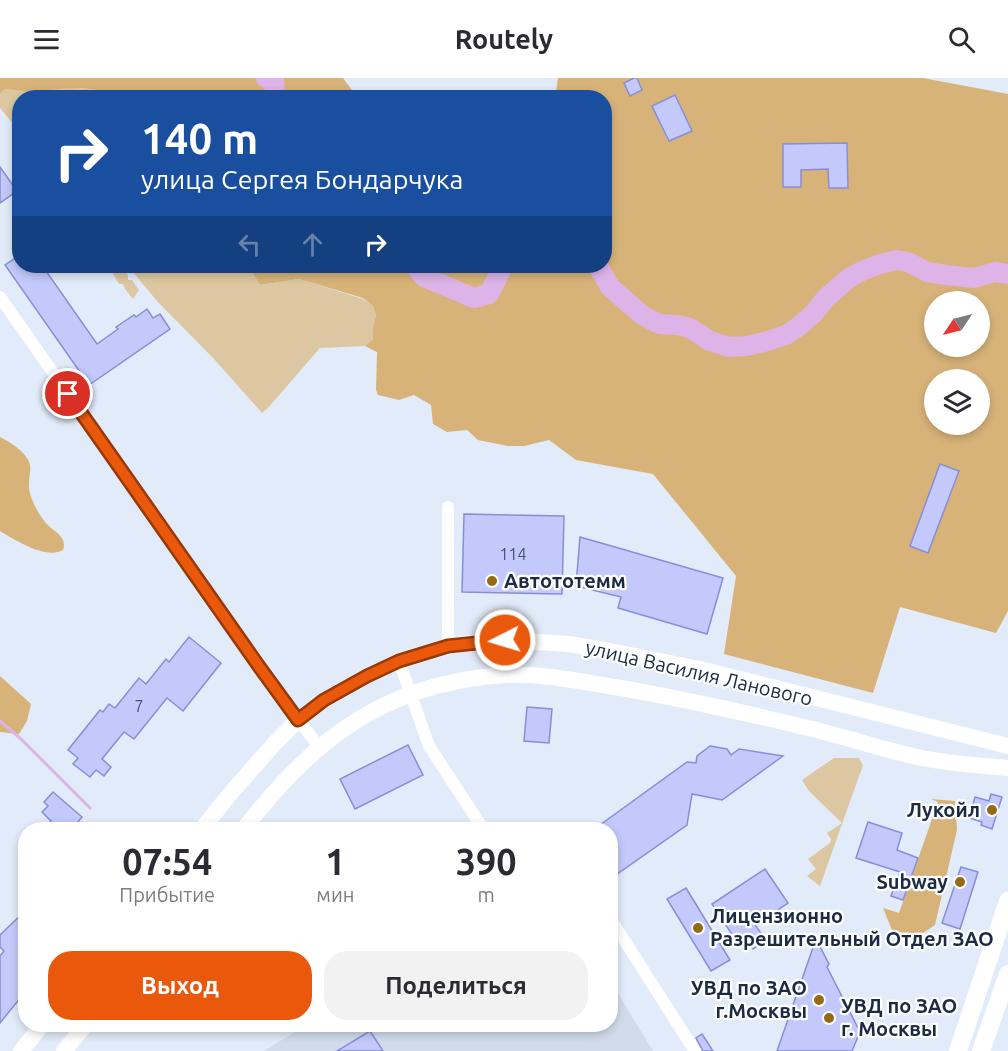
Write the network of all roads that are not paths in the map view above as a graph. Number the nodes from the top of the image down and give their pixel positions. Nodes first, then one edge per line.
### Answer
1 (0, 297) edge
2 (448, 507) dead end
3 (448, 646) junction
4 (399, 661) junction
5 (411, 694) junction
6 (298, 720) junction
7 (1008, 746) edge
8 (318, 747) junction
9 (1008, 768) edge
10 (207, 822) edge
11 (250, 822) edge
12 (479, 822) edge
13 (1008, 901) edge
14 (618, 931) edge
15 (1008, 974) edge
16 (36, 1032) edge
17 (79, 1032) edge
18 (21, 1051) edge
19 (64, 1051) edge
20 (695, 1051) edge
21 (958, 1051) edge
22 (981, 1051) edge

1 - 6 street
2 - 3 street
3 - 4 street, улица Василия Ланового
3 - 7 street, улица Василия Ланового
4 - 5 street
4 - 6 street, улица Василия Ланового
5 - 8 street, улица Василия Ланового
5 - 9 street, улица Василия Ланового
5 - 12 street
6 - 8 street
6 - 10 street, улица Василия Ланового
8 - 11 street, улица Василия Ланового
13 - 21 main road
14 - 20 street
15 - 22 main road
16 - 18 street
17 - 19 street

